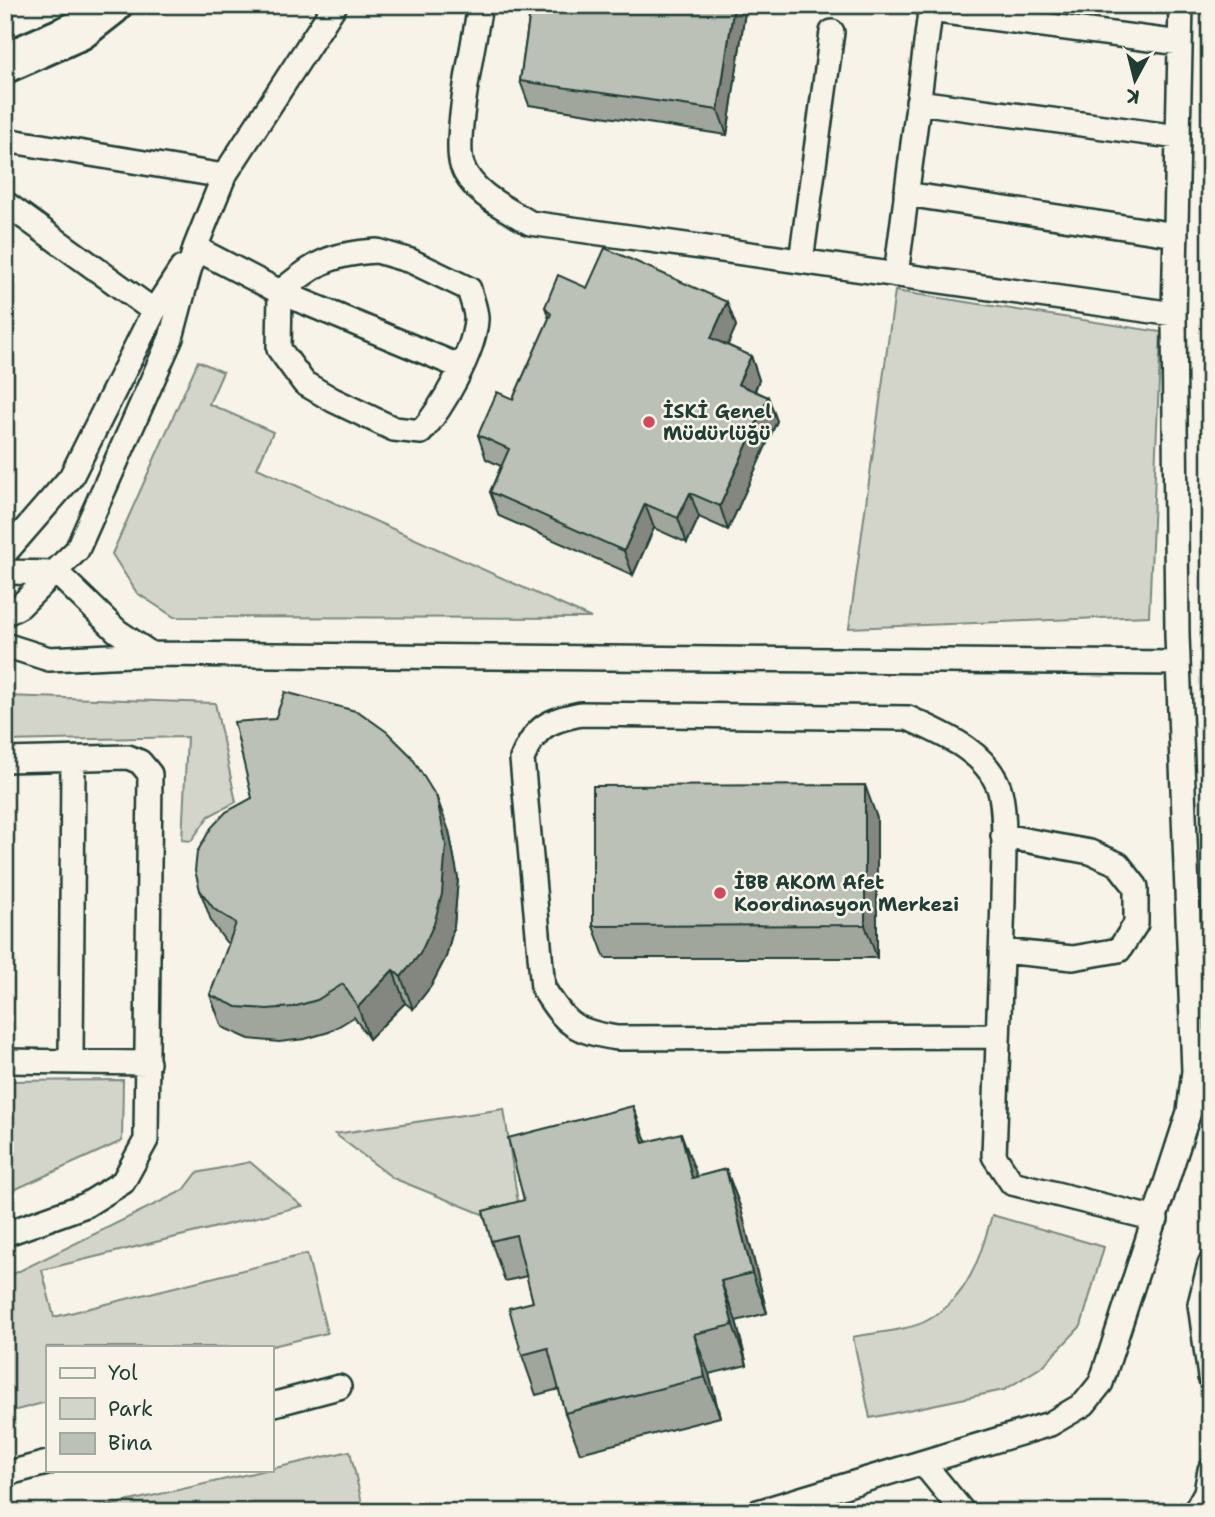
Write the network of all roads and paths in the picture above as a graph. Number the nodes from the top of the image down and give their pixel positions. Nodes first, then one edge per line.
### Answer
1 (112, 5) edge
2 (335, 5) edge
3 (480, 5) edge
4 (1181, 5) edge
5 (931, 8) edge
6 (832, 32) dead end
7 (1180, 43) junction
8 (5, 63) edge
9 (918, 102) junction
10 (1178, 137) junction
11 (5, 139) edge
12 (224, 176) junction
13 (906, 194) junction
14 (5, 203) edge
15 (1176, 235) junction
16 (195, 248) junction
17 (801, 261) junction
18 (895, 275) junction
19 (280, 292) junction
20 (154, 311) junction
21 (1174, 314) junction
22 (461, 367) junction
23 (5, 553) edge
24 (5, 572) edge
25 (57, 573) junction
26 (5, 614) edge
27 (5, 645) edge
28 (151, 654) junction
29 (5, 659) edge
30 (49, 659) junction
31 (1178, 663) junction
32 (5, 760) edge
33 (73, 760) junction
34 (1003, 836) junction
35 (1001, 951) junction
36 (998, 1036) junction
37 (71, 1060) junction
38 (5, 1061) edge
39 (148, 1063) junction
40 (1156, 1219) junction
41 (5, 1234) edge
42 (1210, 1264) edge
43 (1210, 1377) edge
44 (339, 1387) dead end
45 (273, 1404) edge
46 (46, 1463) edge
47 (923, 1463) junction
48 (1210, 1470) edge
49 (5, 1474) edge
50 (755, 1511) edge
51 (963, 1512) edge
52 (1195, 1512) edge

1 - 8 main road
2 - 12 lane
3 - 17 lane
4 - 7 lane
5 - 7 lane
5 - 9 lane
6 - 17 lane
7 - 10 lane
9 - 10 lane
9 - 13 lane
10 - 15 lane
11 - 12 lane
12 - 16 lane
13 - 15 lane
13 - 18 lane
14 - 20 lane
15 - 21 lane
16 - 19 lane
16 - 20 lane
16 - 25 lane
17 - 18 lane
18 - 21 lane
19 - 22 lane
19 - 22 lane
19 - 22 lane
20 - 23 lane
21 - 31 lane
24 - 25 lane
25 - 26 lane
25 - 28 lane
27 - 30 lane
28 - 30 lane
28 - 31 lane
29 - 30 lane
31 - 40 lane
32 - 33 lane
33 - 37 lane
33 - 39 lane
34 - 35 lane
34 - 35 lane
34 - 36 lane
35 - 36 lane
36 - 40 lane
37 - 38 lane
37 - 39 lane
39 - 41 lane
40 - 47 lane
42 - 43 lane
44 - 45 lane
46 - 49 lane
47 - 50 lane
47 - 51 lane
48 - 52 lane

